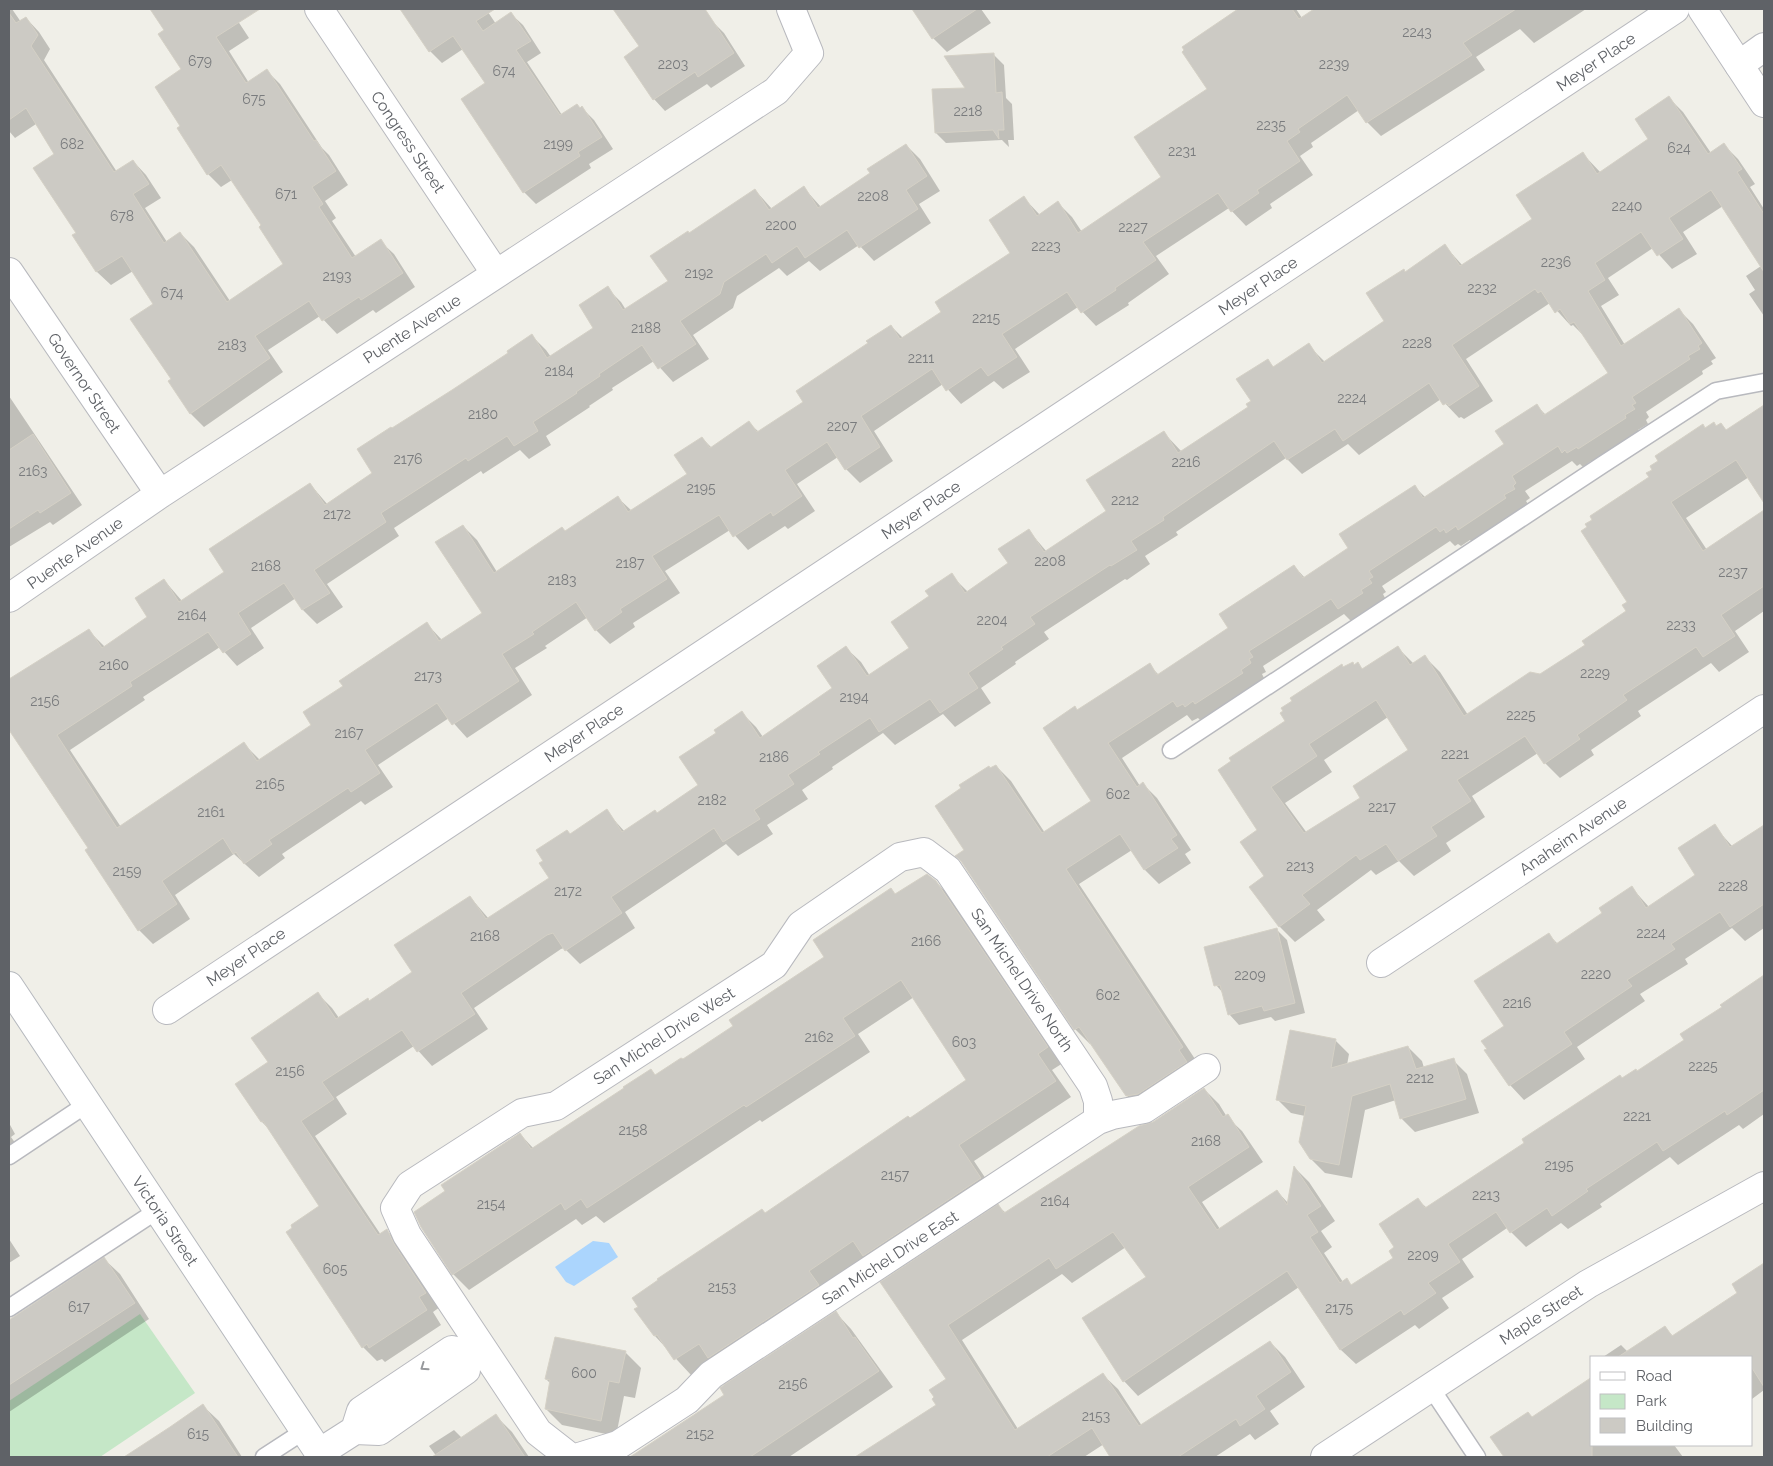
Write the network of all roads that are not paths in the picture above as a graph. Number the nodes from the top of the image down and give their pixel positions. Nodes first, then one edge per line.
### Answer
1 (319, 9) edge
2 (791, 9) edge
3 (1675, 9) edge
4 (1702, 9) edge
5 (1764, 47) edge
6 (1739, 65) junction
7 (1764, 103) edge
8 (9, 272) edge
9 (496, 274) junction
10 (1764, 382) edge
11 (160, 494) junction
12 (9, 598) edge
13 (1764, 709) edge
14 (1171, 750) dead end
15 (924, 852) joint
16 (1381, 963) dead end
17 (9, 986) edge
18 (166, 1010) dead end
19 (1206, 1068) dead end
20 (87, 1104) junction
21 (1098, 1120) junction
22 (9, 1156) edge
23 (1764, 1186) edge
24 (158, 1210) junction
25 (9, 1308) edge
26 (474, 1351) junction
27 (1431, 1388) junction
28 (304, 1431) junction
29 (320, 1455) edge
30 (264, 1457) edge
31 (570, 1457) edge
32 (579, 1457) edge
33 (1325, 1457) edge
34 (1477, 1457) edge

1 - 9 street, Congress Street
2 - 9 street, Puente Avenue
3 - 18 street, Meyer Place
4 - 6 street
5 - 6 street
6 - 7 street
8 - 11 street, Governor Street
9 - 11 street, Puente Avenue
10 - 14 lane
11 - 12 street, Puente Avenue
13 - 16 street, Anaheim Avenue
15 - 21 street, San Michel Drive North
15 - 26 street, San Michel Drive West
17 - 20 street, Victoria Street
19 - 21 street, San Michel Drive East
20 - 22 lane
20 - 24 street, Victoria Street
21 - 32 street, San Michel Drive East
23 - 27 street, Maple Street
24 - 25 lane
24 - 28 street, Victoria Street
26 - 29 street
26 - 31 street
27 - 33 street, Maple Street
27 - 34 lane
28 - 29 street, Victoria Street
28 - 30 lane

